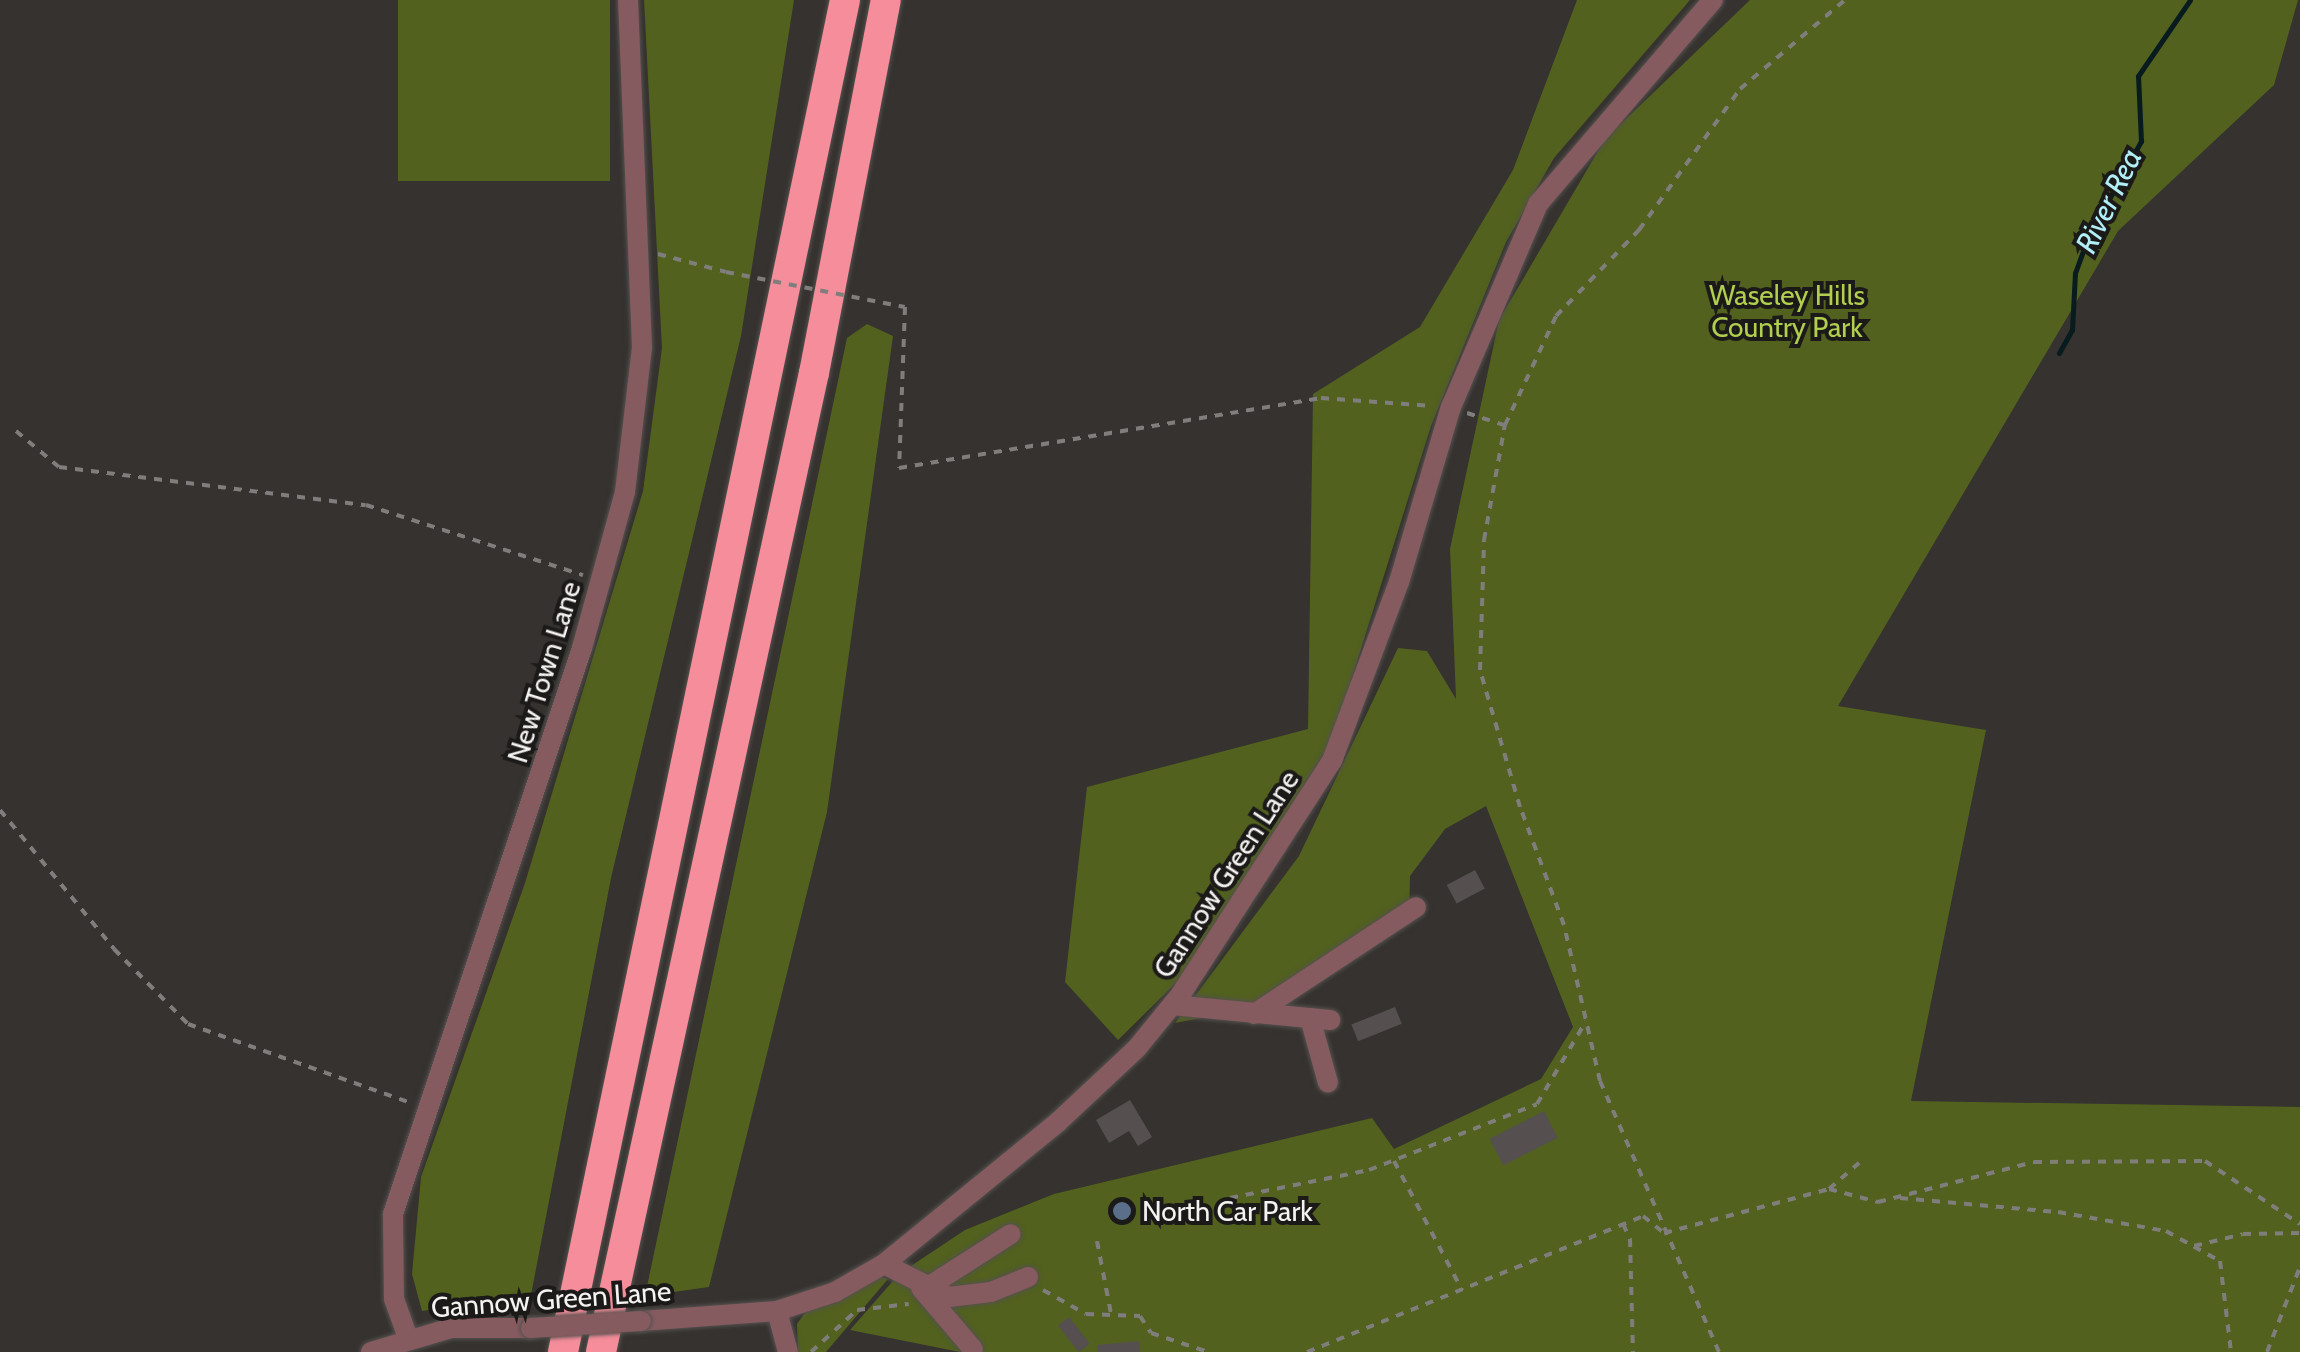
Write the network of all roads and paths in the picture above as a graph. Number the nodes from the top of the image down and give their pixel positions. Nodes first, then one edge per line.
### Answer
1 (628, 0) edge
2 (845, 0) edge
3 (886, 0) edge
4 (1713, 0) edge
5 (1845, 0) edge
6 (640, 247) junction
7 (1450, 407) junction
8 (1505, 425) junction
9 (16, 432) dead end
10 (602, 580) junction
11 (0, 810) edge
12 (1416, 907) dead end
13 (1172, 1005) junction
14 (1254, 1014) junction
15 (1586, 1021) junction
16 (1328, 1082) dead end
17 (425, 1107) junction
18 (1394, 1160) junction
19 (1859, 1163) dead end
20 (1829, 1189) junction
21 (1230, 1198) dead end
22 (1896, 1198) junction
23 (1623, 1224) junction
24 (2300, 1224) edge
25 (1664, 1232) junction
26 (1011, 1234) dead end
27 (2300, 1234) edge
28 (1096, 1241) dead end
29 (2194, 1246) junction
30 (884, 1264) junction
31 (2300, 1267) edge
32 (1028, 1277) joint
33 (1462, 1290) junction
34 (926, 1291) junction
35 (777, 1311) junction
36 (1110, 1314) junction
37 (408, 1338) junction
38 (972, 1349) dead end
39 (371, 1352) edge
40 (562, 1352) edge
41 (601, 1352) edge
42 (788, 1352) edge
43 (811, 1352) edge
44 (1208, 1352) edge
45 (1307, 1352) edge
46 (1633, 1352) edge
47 (1719, 1352) edge
48 (2231, 1352) edge
49 (2267, 1352) edge

1 - 6 street, New Town Lane
2 - 40 highway
3 - 41 highway
4 - 7 street, Gannow Green Lane
5 - 8 path
6 - 7 path, bridge
6 - 10 street, New Town Lane
7 - 8 path
7 - 13 street, Gannow Green Lane
8 - 15 path
9 - 10 path
10 - 17 street, New Town Lane
11 - 17 path
12 - 14 street
13 - 14 street
13 - 30 street, Gannow Green Lane
14 - 16 street
15 - 18 path
15 - 25 path
17 - 37 street, New Town Lane
18 - 21 path
18 - 33 path
19 - 20 path
20 - 22 path
20 - 25 path
22 - 24 path
22 - 29 path
23 - 25 path
23 - 33 path
23 - 46 path
25 - 47 path
26 - 34 street
27 - 29 path
28 - 36 path
29 - 48 path
30 - 34 street
30 - 35 street, Gannow Green Lane
31 - 49 path
32 - 34 street
32 - 36 path
33 - 45 path
34 - 38 street
34 - 43 path
35 - 37 street, Gannow Green Lane, bridge
35 - 42 street
36 - 44 path
37 - 39 street, Gannow Green Lane

